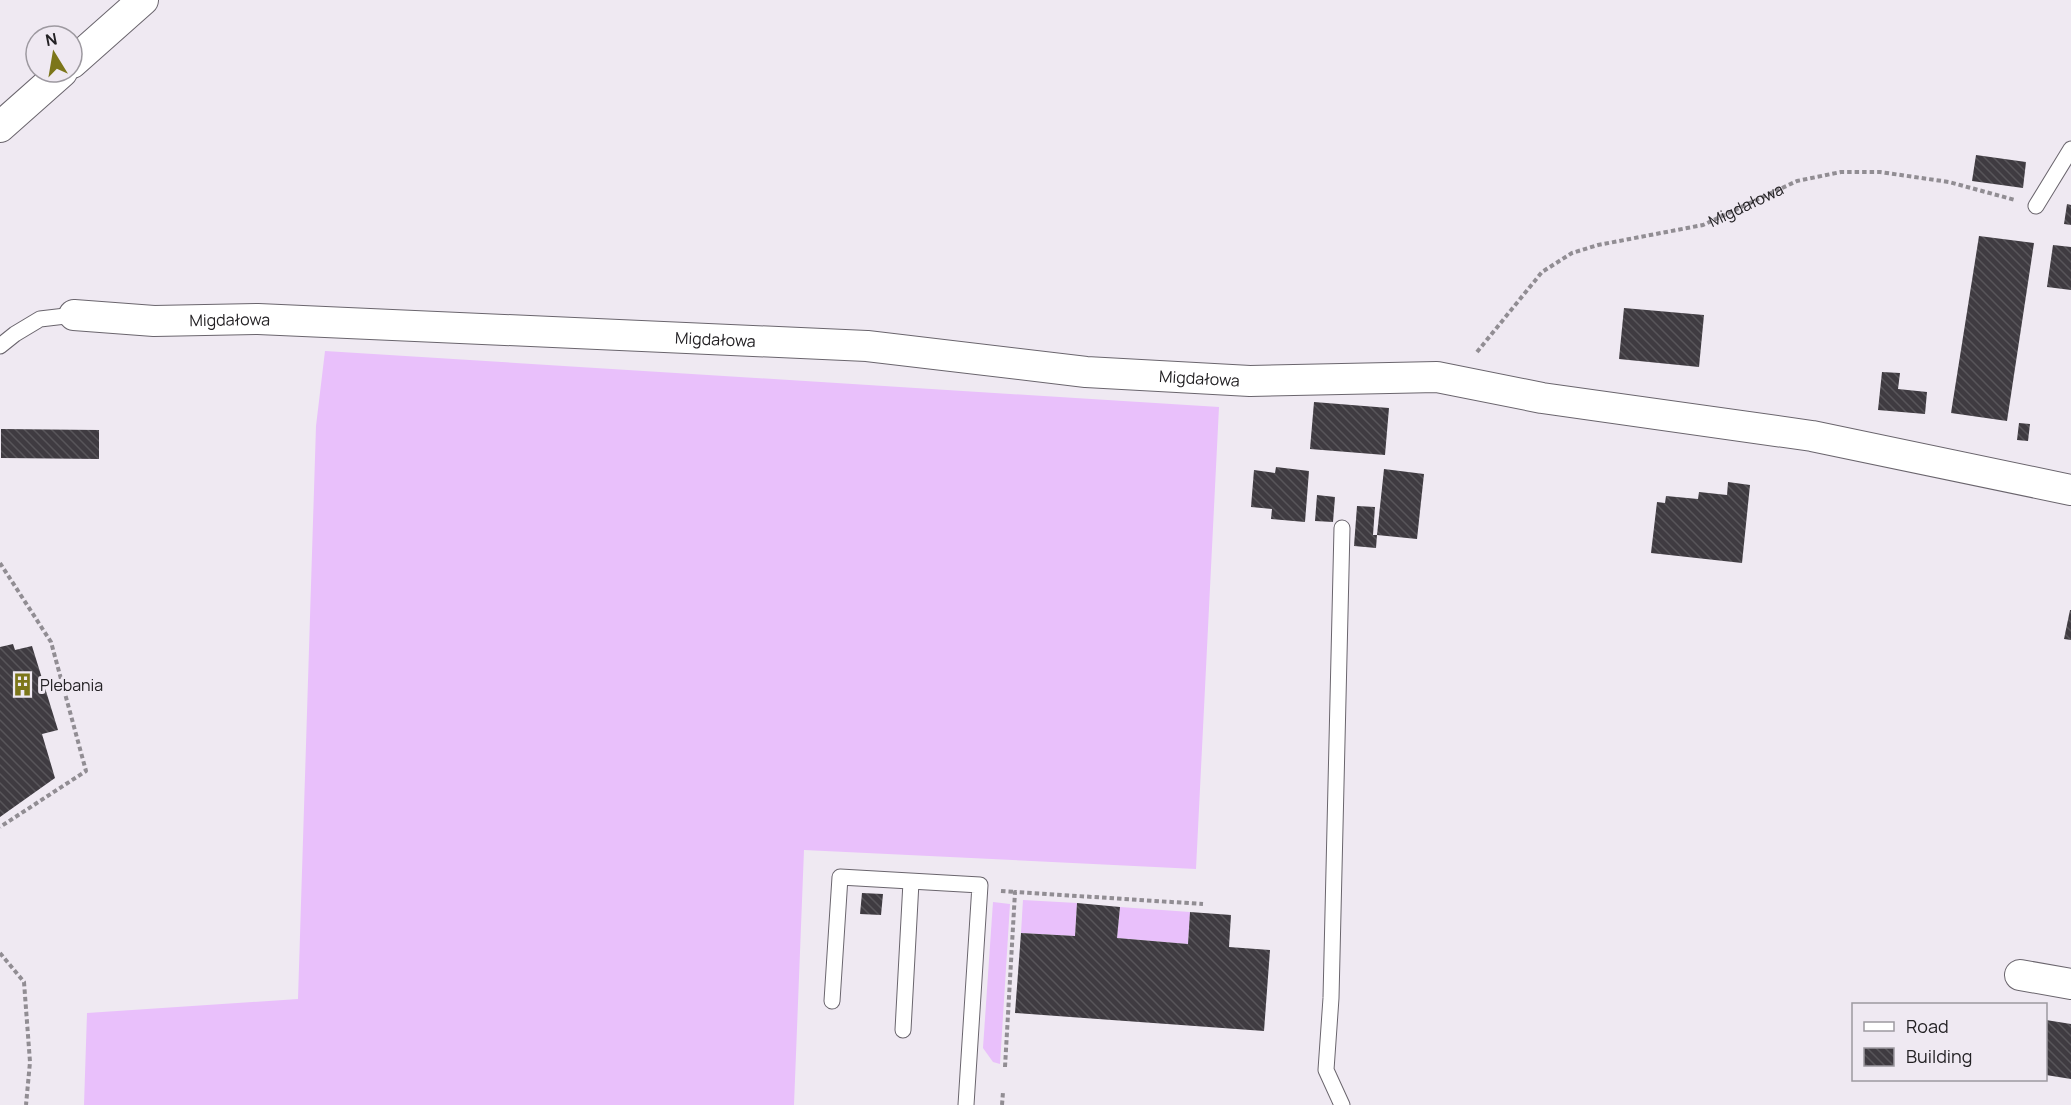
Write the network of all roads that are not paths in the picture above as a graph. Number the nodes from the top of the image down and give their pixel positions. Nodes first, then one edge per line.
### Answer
1 (143, 0) edge
2 (84, 52) edge
3 (49, 84) edge
4 (0, 128) edge
5 (2071, 149) edge
6 (2036, 206) road end
7 (74, 315) joint
8 (0, 346) edge
9 (2071, 490) edge
10 (1342, 528) dead end
11 (911, 882) junction
12 (2020, 975) dead end
13 (2071, 984) edge
14 (832, 1001) dead end
15 (903, 1029) dead end
16 (966, 1105) edge
17 (1342, 1105) edge

1 - 2 street
3 - 4 street
5 - 6 lane
7 - 8 lane, Migdałowa
7 - 9 street, Migdałowa
10 - 17 lane
11 - 14 lane
11 - 15 lane
11 - 16 lane
12 - 13 street

